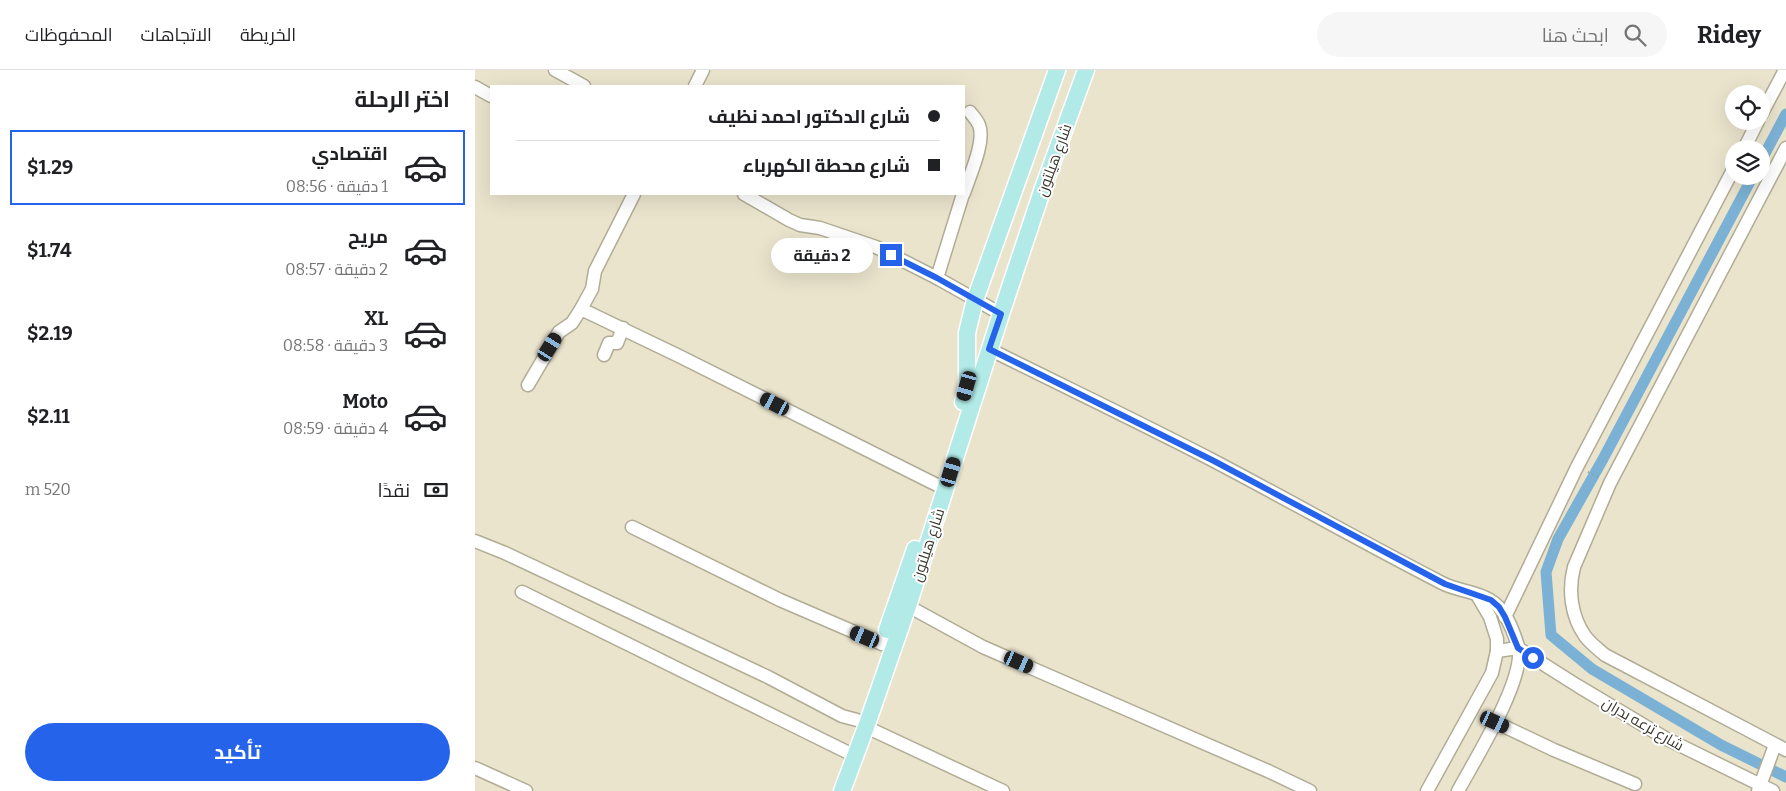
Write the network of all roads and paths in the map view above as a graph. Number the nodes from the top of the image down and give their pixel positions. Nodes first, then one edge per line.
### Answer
1 (555, 70) edge
2 (703, 70) edge
3 (1057, 70) edge
4 (1086, 70) edge
5 (1785, 70) edge
6 (582, 85) edge
7 (696, 85) edge
8 (475, 87) edge
9 (490, 95) edge
10 (1770, 98) edge
11 (970, 112) dead end
12 (1786, 148) edge
13 (1725, 185) edge
14 (965, 190) edge
15 (633, 195) edge
16 (746, 195) edge
17 (963, 195) edge
18 (937, 278) junction
19 (975, 300) junction
20 (581, 309) junction
21 (1001, 314) junction
22 (623, 328) junction
23 (989, 349) junction
24 (604, 355) dead end
25 (528, 386) dead end
26 (1582, 469) dead end
27 (1607, 481) dead end
28 (941, 487) junction
29 (632, 527) dead end
30 (475, 541) edge
31 (522, 592) dead end
32 (1477, 595) junction
33 (904, 604) junction
34 (1505, 617) junction
35 (882, 644) junction
36 (1518, 648) junction
37 (1497, 651) junction
38 (1495, 722) junction
39 (861, 723) junction
40 (1777, 750) edge
41 (850, 754) junction
42 (475, 768) edge
43 (1761, 783) edge
44 (1635, 784) dead end
45 (526, 791) edge
46 (830, 791) edge
47 (842, 791) edge
48 (1003, 791) edge
49 (1310, 791) edge
50 (1427, 791) edge
51 (1458, 791) edge
52 (1773, 791) edge

1 - 6 street
2 - 7 street
3 - 19 main road, شارع هيلتون
4 - 21 main road, شارع هيلتون
5 - 10 street
8 - 9 street
11 - 14 street
12 - 40 street
13 - 34 street
15 - 20 street
16 - 18 street
17 - 18 street
18 - 19 street
19 - 21 street
19 - 28 main road, شارع هيلتون
20 - 22 street
20 - 25 street
21 - 23 main road, شارع هيلتون
22 - 24 street
22 - 28 street
23 - 28 main road, شارع هيلتون
23 - 32 street
26 - 27 path
28 - 33 main road, شارع هيلتون
29 - 35 street
30 - 39 street
31 - 41 street
32 - 34 street
32 - 37 street
33 - 35 main road, شارع هيلتون
33 - 39 main road, شارع هيلتون
33 - 49 street
34 - 36 street
35 - 39 main road, شارع هيلتون
36 - 37 street
36 - 38 street
36 - 43 street, شارع ترعه بدران
37 - 50 street
38 - 44 street
38 - 51 street
39 - 41 main road, شارع هيلتون
39 - 48 street
40 - 43 street
41 - 46 main road, شارع هيلتون
41 - 47 main road, شارع هيلتون
42 - 45 street
43 - 52 street, شارع ترعه بدران

